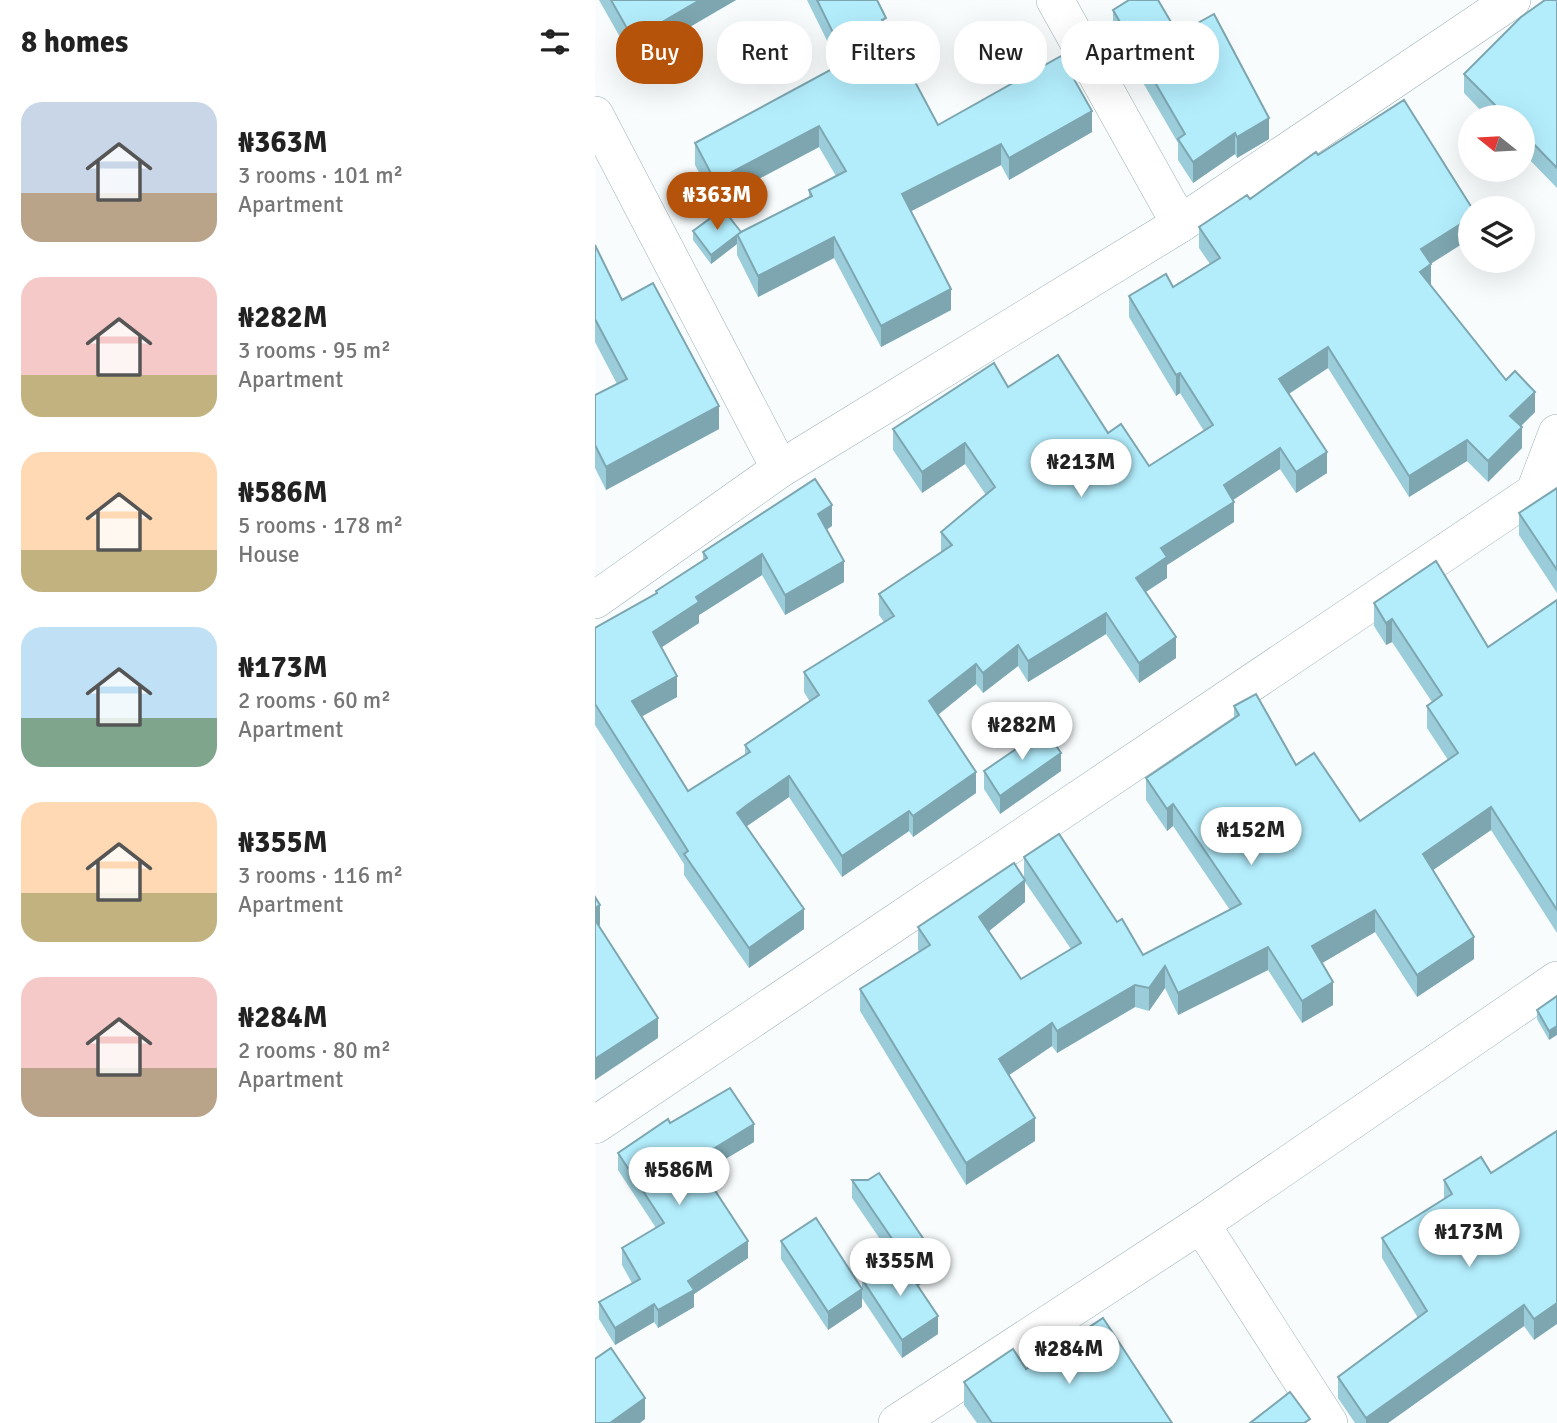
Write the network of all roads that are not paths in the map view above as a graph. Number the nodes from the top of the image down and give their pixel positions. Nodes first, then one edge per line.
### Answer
1 (1055, 0) edge
2 (1512, 0) edge
3 (595, 116) edge
4 (1180, 224) junction
5 (1557, 433) edge
6 (780, 469) junction
7 (1546, 484) edge
8 (595, 600) edge
9 (1557, 980) edge
10 (595, 1125) edge
11 (1201, 1224) junction
12 (897, 1423) edge
13 (1329, 1423) edge

1 - 4 street
2 - 4 street
3 - 6 street
4 - 6 street
5 - 7 street
6 - 8 street
7 - 10 street
9 - 11 street
11 - 12 street
11 - 13 street

